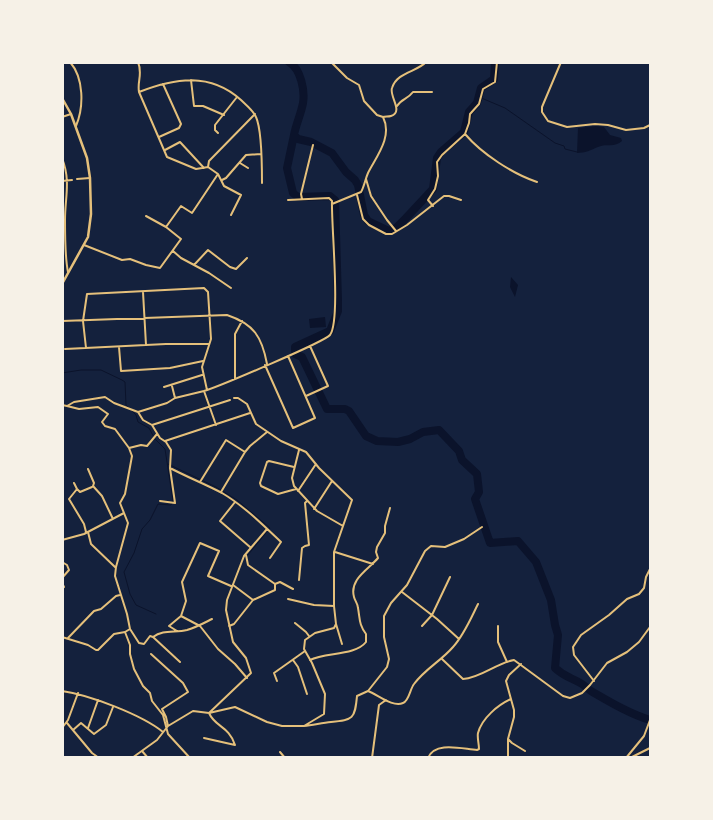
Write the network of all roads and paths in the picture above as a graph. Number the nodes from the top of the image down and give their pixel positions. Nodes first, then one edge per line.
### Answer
1 (70, 62) edge
2 (138, 62) edge
3 (331, 62) edge
4 (426, 62) edge
5 (496, 62) edge
6 (560, 62) edge
7 (191, 80) junction
8 (163, 83) junction
9 (139, 92) junction
10 (432, 92) dead end
11 (238, 97) junction
12 (62, 98) edge
13 (397, 106) junction
14 (71, 114) junction
15 (255, 114) junction
16 (224, 116) junction
17 (62, 117) edge
18 (383, 117) junction
19 (650, 125) edge
20 (76, 126) junction
21 (218, 134) dead end
22 (465, 134) junction
23 (159, 137) junction
24 (313, 146) dead end
25 (164, 151) junction
26 (261, 154) junction
27 (62, 158) edge
28 (240, 163) junction
29 (208, 167) junction
30 (204, 168) junction
31 (248, 168) dead end
32 (218, 174) junction
33 (90, 178) junction
34 (77, 179) dead end
35 (366, 179) junction
36 (68, 180) junction
37 (72, 180) dead end
38 (222, 180) junction
39 (62, 181) edge
40 (537, 182) dead end
41 (262, 183) dead end
42 (357, 195) junction
43 (302, 199) junction
44 (288, 200) dead end
45 (461, 200) dead end
46 (332, 204) junction
47 (433, 206) junction
48 (232, 215) dead end
49 (62, 216) edge
50 (146, 216) dead end
51 (65, 220) junction
52 (166, 227) junction
53 (396, 231) junction
54 (84, 245) junction
55 (173, 251) junction
56 (247, 258) dead end
57 (194, 265) junction
58 (68, 274) junction
59 (62, 284) edge
60 (231, 288) dead end
61 (143, 292) junction
62 (210, 315) junction
63 (144, 318) junction
64 (62, 321) edge
65 (83, 321) junction
66 (242, 321) junction
67 (210, 344) junction
68 (146, 345) junction
69 (310, 346) junction
70 (119, 347) junction
71 (86, 348) junction
72 (64, 349) dead end
73 (287, 355) junction
74 (203, 361) junction
75 (266, 364) junction
76 (203, 375) junction
77 (235, 379) junction
78 (172, 384) junction
79 (164, 386) dead end
80 (207, 390) junction
81 (204, 391) junction
82 (306, 396) junction
83 (175, 398) junction
84 (234, 398) dead end
85 (230, 400) dead end
86 (62, 405) edge
87 (67, 406) junction
88 (209, 407) junction
89 (138, 412) junction
90 (250, 414) junction
91 (152, 424) junction
92 (216, 425) junction
93 (268, 432) junction
94 (157, 434) junction
95 (165, 441) junction
96 (129, 448) junction
97 (300, 450) junction
98 (245, 452) junction
99 (316, 464) junction
100 (294, 467) junction
101 (170, 468) junction
102 (88, 470) dead end
103 (332, 481) junction
104 (200, 482) junction
105 (74, 483) dead end
106 (93, 486) junction
107 (77, 489) junction
108 (297, 490) junction
109 (221, 492) junction
110 (160, 501) dead end
111 (307, 501) junction
112 (235, 502) junction
113 (390, 508) dead end
114 (314, 509) junction
115 (124, 513) junction
116 (113, 519) junction
117 (343, 526) junction
118 (482, 527) dead end
119 (267, 529) junction
120 (87, 533) junction
121 (62, 540) edge
122 (250, 547) junction
123 (334, 552) junction
124 (246, 555) junction
125 (270, 558) dead end
126 (62, 562) edge
127 (373, 564) junction
128 (116, 567) junction
129 (650, 569) edge
130 (450, 577) dead end
131 (62, 578) edge
132 (299, 580) dead end
133 (62, 583) edge
134 (275, 584) junction
135 (233, 586) junction
136 (62, 588) edge
137 (293, 589) dead end
138 (402, 592) junction
139 (120, 595) junction
140 (253, 600) junction
141 (288, 600) dead end
142 (478, 604) dead end
143 (334, 606) junction
144 (181, 616) junction
145 (432, 616) junction
146 (212, 619) dead end
147 (295, 623) dead end
148 (336, 624) junction
149 (200, 626) junction
150 (229, 626) junction
151 (422, 626) dead end
152 (498, 626) dead end
153 (650, 627) edge
154 (130, 629) junction
155 (178, 631) junction
156 (125, 632) junction
157 (309, 636) junction
158 (62, 637) edge
159 (153, 637) junction
160 (68, 638) junction
161 (459, 639) junction
162 (342, 644) dead end
163 (306, 651) junction
164 (152, 654) dead end
165 (442, 659) junction
166 (293, 660) junction
167 (310, 660) junction
168 (180, 662) dead end
169 (507, 662) junction
170 (521, 664) junction
171 (247, 678) junction
172 (277, 681) dead end
173 (594, 681) junction
174 (62, 691) edge
175 (368, 691) junction
176 (78, 693) junction
177 (308, 694) dead end
178 (511, 698) junction
179 (98, 700) junction
180 (387, 700) junction
181 (113, 707) junction
182 (209, 713) junction
183 (650, 721) edge
184 (67, 723) junction
185 (168, 726) junction
186 (304, 726) junction
187 (62, 728) edge
188 (88, 728) junction
189 (166, 729) junction
190 (73, 730) junction
191 (163, 732) junction
192 (204, 738) dead end
193 (508, 739) junction
194 (650, 748) edge
195 (142, 751) junction
196 (525, 751) dead end
197 (280, 752) dead end
198 (99, 758) edge
199 (132, 758) edge
200 (148, 758) edge
201 (190, 758) edge
202 (284, 758) edge
203 (372, 758) edge
204 (428, 758) edge
205 (508, 758) edge
206 (626, 758) edge
207 (630, 758) edge

1 - 20 street
2 - 9 street
3 - 18 street
4 - 13 street
5 - 22 street
6 - 19 street
7 - 8 street
7 - 11 street
7 - 16 street
8 - 9 street
8 - 23 street
9 - 23 street
10 - 13 street
11 - 15 street
11 - 16 street
12 - 14 street
13 - 18 street
14 - 17 street
14 - 20 street
15 - 26 street
15 - 29 street
16 - 21 street
18 - 35 street
20 - 33 street
22 - 40 street
22 - 47 street
23 - 25 street
24 - 43 street
25 - 30 street
25 - 30 street
26 - 28 street
26 - 41 street
27 - 36 street
28 - 31 street
28 - 38 street
29 - 30 street
29 - 32 street
32 - 38 street
32 - 52 street
33 - 34 street
33 - 54 street
35 - 42 street
35 - 53 street
36 - 37 street
36 - 39 street
36 - 51 street
38 - 48 street
42 - 46 street
42 - 53 street
43 - 44 street
43 - 46 street
45 - 47 street
46 - 69 street
47 - 53 street
49 - 51 street
50 - 52 street
51 - 58 street
52 - 55 street
54 - 55 street
54 - 58 street
55 - 57 street
56 - 57 street
57 - 60 street
58 - 59 street
61 - 62 street
61 - 63 street
61 - 65 street
62 - 63 street
62 - 66 street
62 - 67 street
63 - 65 street
63 - 68 street
64 - 65 street
65 - 71 street
66 - 75 street
66 - 77 street
67 - 68 street
67 - 74 street
68 - 70 street
69 - 73 street
69 - 82 street
70 - 71 street
70 - 74 street
71 - 72 street
73 - 75 street
73 - 82 street
74 - 76 street
75 - 77 street
75 - 82 street
76 - 78 street
76 - 80 street
77 - 80 street
78 - 79 street
78 - 83 street
80 - 81 street
81 - 83 street
81 - 88 street
83 - 89 street
84 - 90 street
85 - 88 street
86 - 87 street
87 - 89 street
87 - 96 street
88 - 91 street
88 - 92 street
89 - 91 street
90 - 92 street
90 - 93 street
91 - 94 street
92 - 95 street
93 - 97 street
93 - 98 street
94 - 95 street
94 - 96 street
95 - 101 street
96 - 115 street
97 - 99 street
97 - 100 street
98 - 104 street
98 - 109 street
99 - 103 street
99 - 108 street
100 - 108 street
100 - 108 street
101 - 104 street
101 - 110 street
102 - 106 street
103 - 114 street
103 - 117 street
104 - 109 street
105 - 107 street
106 - 107 street
106 - 116 street
107 - 120 street
108 - 111 street
109 - 112 street
111 - 114 street
111 - 132 street
112 - 119 street
112 - 122 street
113 - 127 street
114 - 117 street
115 - 116 street
115 - 128 street
116 - 120 street
117 - 123 street
118 - 138 street
119 - 122 street
119 - 125 street
120 - 121 street
120 - 128 street
122 - 124 street
123 - 127 street
123 - 143 street
124 - 134 street
124 - 135 street
126 - 131 street
127 - 167 street
128 - 139 street
129 - 173 street
130 - 145 street
133 - 136 street
134 - 137 street
134 - 140 street
135 - 140 street
135 - 144 street
135 - 150 street
138 - 145 street
138 - 175 street
139 - 154 street
139 - 160 street
140 - 150 street
141 - 143 street
142 - 161 street
143 - 148 street
144 - 149 street
144 - 155 street
145 - 151 street
145 - 161 street
146 - 149 street
147 - 157 street
148 - 157 street
148 - 162 street
149 - 155 street
149 - 171 street
150 - 171 street
152 - 169 street
153 - 173 street
154 - 156 street
154 - 159 street
155 - 159 street
156 - 160 street
156 - 189 street
157 - 163 street
158 - 160 street
159 - 168 street
161 - 165 street
163 - 166 street
163 - 167 street
164 - 185 street
165 - 169 street
165 - 180 street
166 - 172 street
166 - 177 street
167 - 186 street
169 - 170 street
170 - 173 street
170 - 178 street
171 - 182 street
174 - 176 street
175 - 180 street
175 - 186 street
176 - 179 street
176 - 184 street
178 - 193 street
178 - 204 street
179 - 181 street
179 - 188 street
180 - 203 street
181 - 188 street
181 - 191 street
182 - 185 street
182 - 186 street
182 - 192 street
183 - 206 street
184 - 187 street
184 - 190 street
185 - 189 street
188 - 190 street
189 - 191 street
189 - 201 street
190 - 198 street
191 - 195 street
193 - 196 street
193 - 205 street
194 - 207 street
195 - 199 street
195 - 200 street
197 - 202 street

